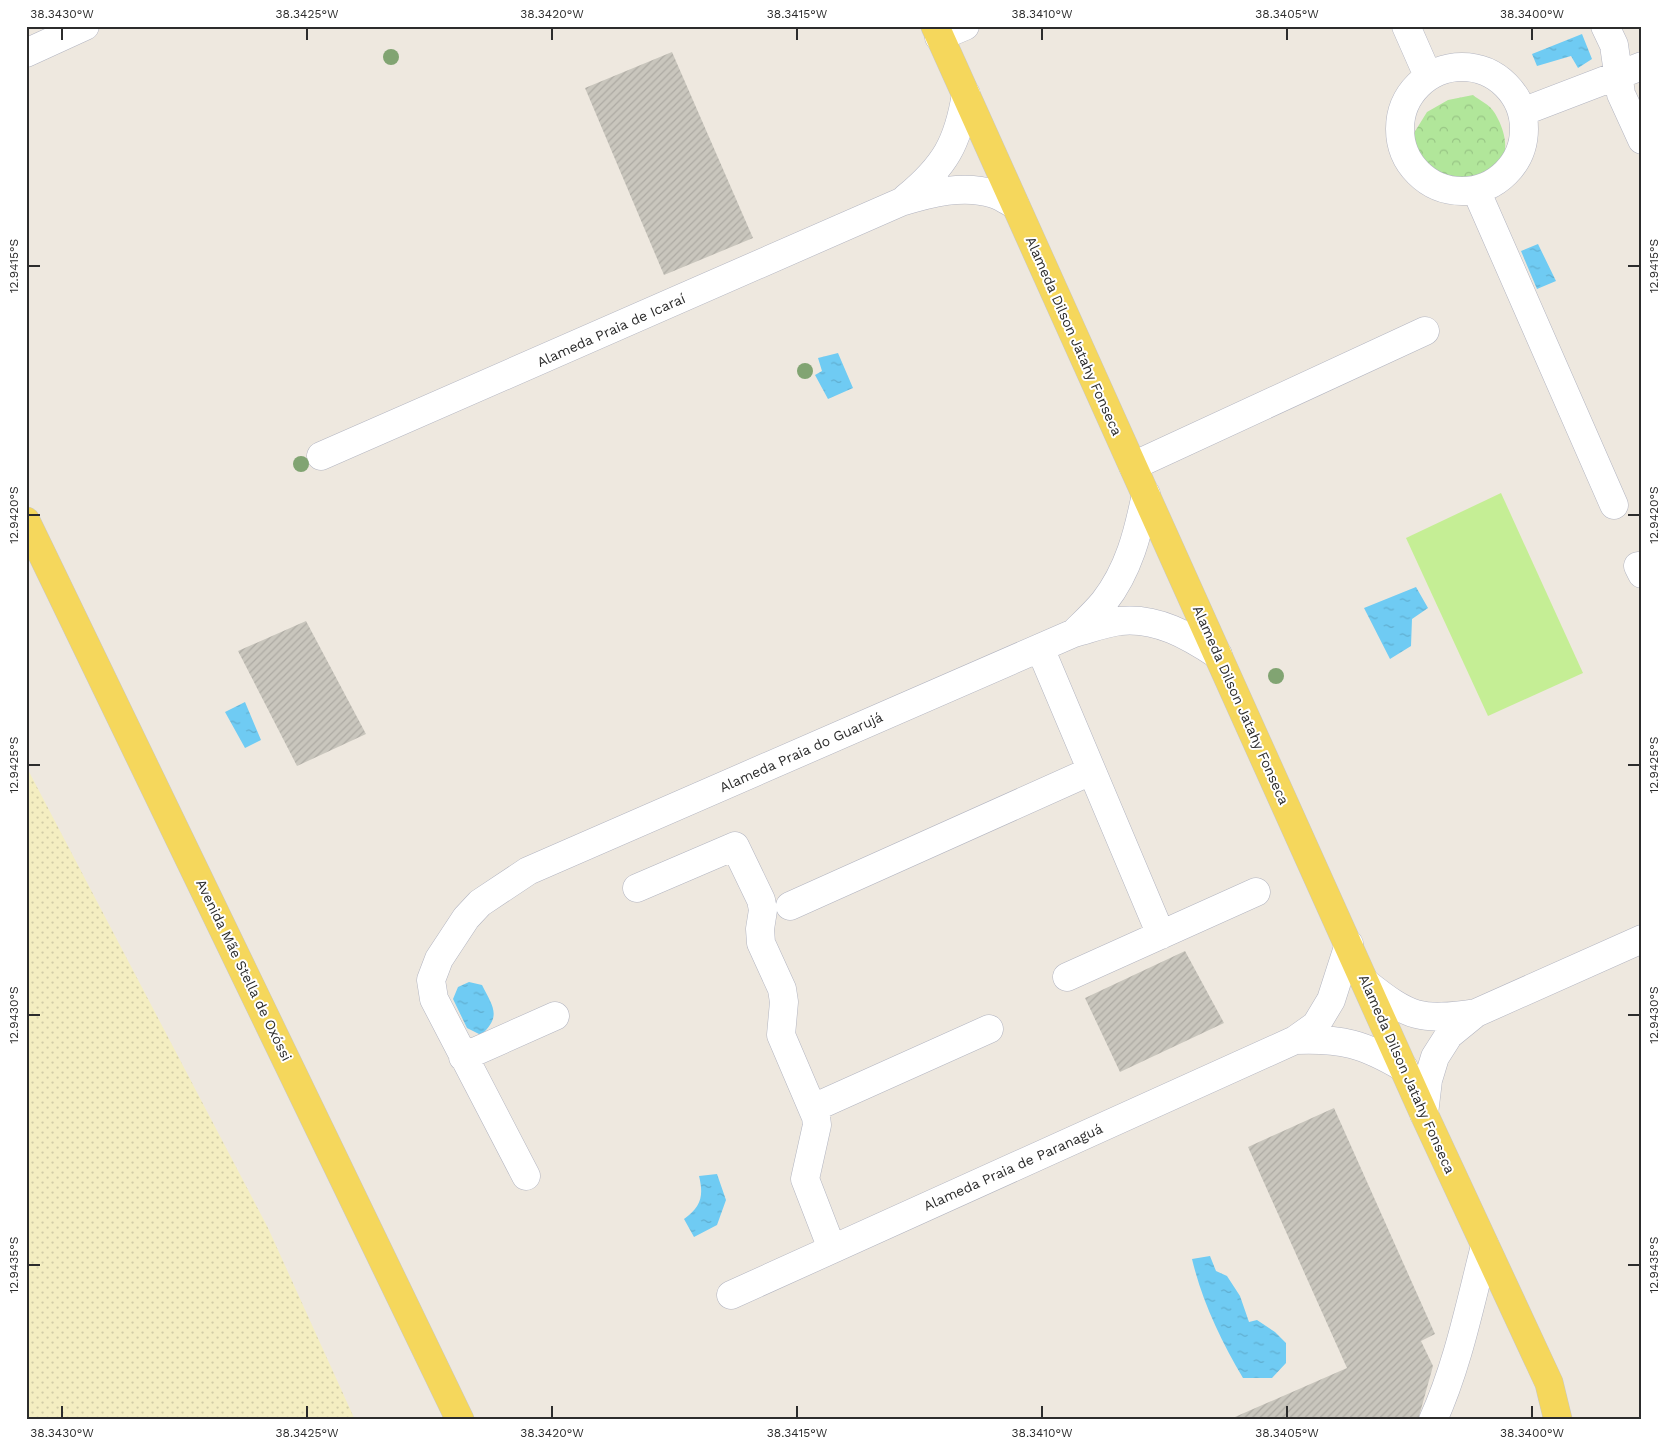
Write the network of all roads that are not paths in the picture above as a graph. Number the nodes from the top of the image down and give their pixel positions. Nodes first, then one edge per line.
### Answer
1 (85, 26) edge
2 (965, 26) edge
3 (1406, 26) edge
4 (1605, 26) edge
5 (937, 32) edge
6 (26, 53) edge
7 (1630, 70) edge
8 (1428, 76) junction
9 (966, 94) junction
10 (1522, 112) junction
11 (1642, 140) edge
12 (1476, 190) junction
13 (901, 202) junction
14 (1015, 205) junction
15 (1425, 330) dead end
16 (321, 456) dead end
17 (1133, 466) junction
18 (1146, 494) junction
19 (1614, 505) dead end
20 (26, 521) edge
21 (1074, 633) junction
22 (1040, 648) junction
23 (1218, 655) junction
24 (1091, 771) junction
25 (637, 888) dead end
26 (1256, 892) dead end
27 (790, 906) dead end
28 (1161, 935) junction
29 (1642, 939) edge
30 (1349, 944) junction
31 (1067, 977) dead end
32 (1366, 983) junction
33 (1476, 1013) junction
34 (555, 1016) dead end
35 (989, 1029) dead end
36 (1295, 1040) junction
37 (463, 1057) junction
38 (1404, 1068) junction
39 (813, 1108) junction
40 (1424, 1114) junction
41 (526, 1176) dead end
42 (1485, 1246) junction
43 (832, 1249) junction
44 (731, 1295) dead end
45 (460, 1420) edge
46 (1433, 1420) edge
47 (1558, 1420) edge

1 - 6 street
2 - 5 street
3 - 8 street
4 - 7 street
5 - 9 main road, Alameda Dilson Jatahy Fonseca
7 - 10 street
7 - 11 street
8 - 10 street
8 - 12 street
9 - 13 street, Alameda Praia de Icaraí
9 - 14 main road, Alameda Dilson Jatahy Fonseca
10 - 12 street
12 - 19 street
13 - 14 street, Alameda Praia de Icaraí
13 - 16 street, Alameda Praia de Icaraí
14 - 17 main road, Alameda Dilson Jatahy Fonseca
15 - 17 street
17 - 18 main road, Alameda Dilson Jatahy Fonseca
18 - 21 street, Alameda Praia do Guarujá
18 - 23 main road, Alameda Dilson Jatahy Fonseca
20 - 45 main road, Avenida Mãe Stella de Oxóssi
21 - 22 street, Alameda Praia do Guarujá
21 - 23 street, Alameda Praia do Guarujá
22 - 24 street
22 - 37 street, Alameda Praia do Guarujá
23 - 30 main road, Alameda Dilson Jatahy Fonseca
24 - 27 street
24 - 28 street
25 - 39 street
26 - 28 street
28 - 31 street
29 - 33 street
30 - 32 main road, Alameda Dilson Jatahy Fonseca
30 - 36 street, Alameda Praia de Paranaguá
32 - 33 street
32 - 38 main road, Alameda Dilson Jatahy Fonseca
33 - 40 street
34 - 37 street
35 - 39 street
36 - 38 street, Alameda Praia de Paranaguá
36 - 43 street, Alameda Praia de Paranaguá
37 - 41 street, Alameda Praia do Guarujá
38 - 40 main road, Alameda Dilson Jatahy Fonseca
39 - 43 street
40 - 42 main road, Alameda Dilson Jatahy Fonseca
42 - 46 street
42 - 47 main road, Alameda Dilson Jatahy Fonseca
43 - 44 street, Alameda Praia de Paranaguá

